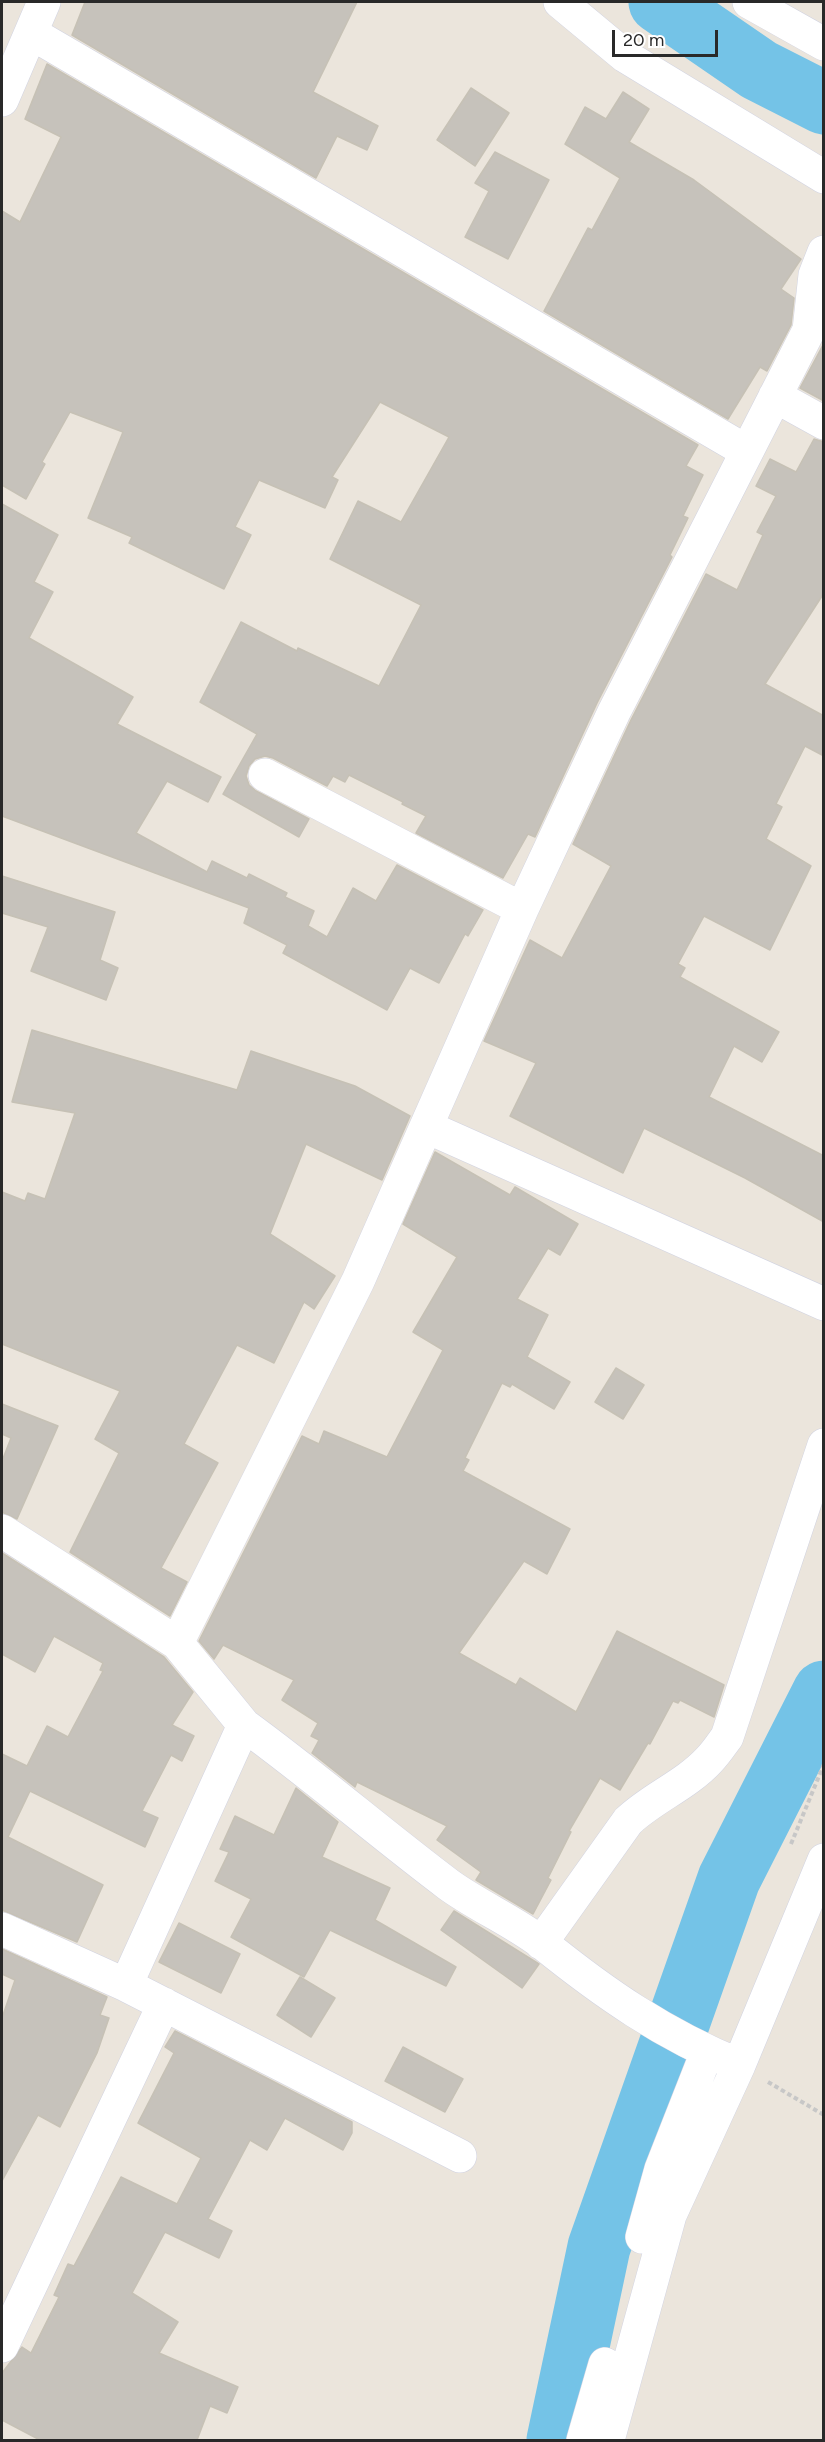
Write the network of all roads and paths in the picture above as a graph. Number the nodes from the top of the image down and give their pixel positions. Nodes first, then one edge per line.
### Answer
1 (44, 2) edge
2 (560, 2) edge
3 (749, 2) edge
4 (31, 33) junction
5 (824, 44) edge
6 (2, 100) edge
7 (824, 177) edge
8 (824, 252) edge
9 (775, 396) junction
10 (824, 423) edge
11 (746, 451) junction
12 (265, 775) dead end
13 (522, 909) junction
14 (428, 1127) junction
15 (824, 1304) edge
16 (824, 1445) edge
17 (2, 1531) edge
18 (177, 1643) junction
19 (244, 1725) junction
20 (824, 1860) edge
21 (2, 1929) edge
22 (548, 1950) junction
23 (126, 1984) junction
24 (164, 2004) junction
25 (694, 2046) junction
26 (739, 2065) junction
27 (824, 2115) edge
28 (460, 2156) dead end
29 (2, 2346) edge
30 (583, 2440) edge
31 (608, 2440) edge

1 - 4 street
2 - 7 street
3 - 5 street
4 - 6 street
4 - 11 street
8 - 9 street
9 - 10 street
9 - 11 street
11 - 13 street
12 - 13 street
13 - 14 street
14 - 15 street
14 - 18 street
16 - 22 street
17 - 18 street
18 - 19 street
19 - 22 street
19 - 23 street
20 - 26 street
21 - 23 street
22 - 25 street
23 - 24 street
24 - 28 street
24 - 29 street
25 - 26 street
25 - 30 street
26 - 27 path
26 - 31 street

